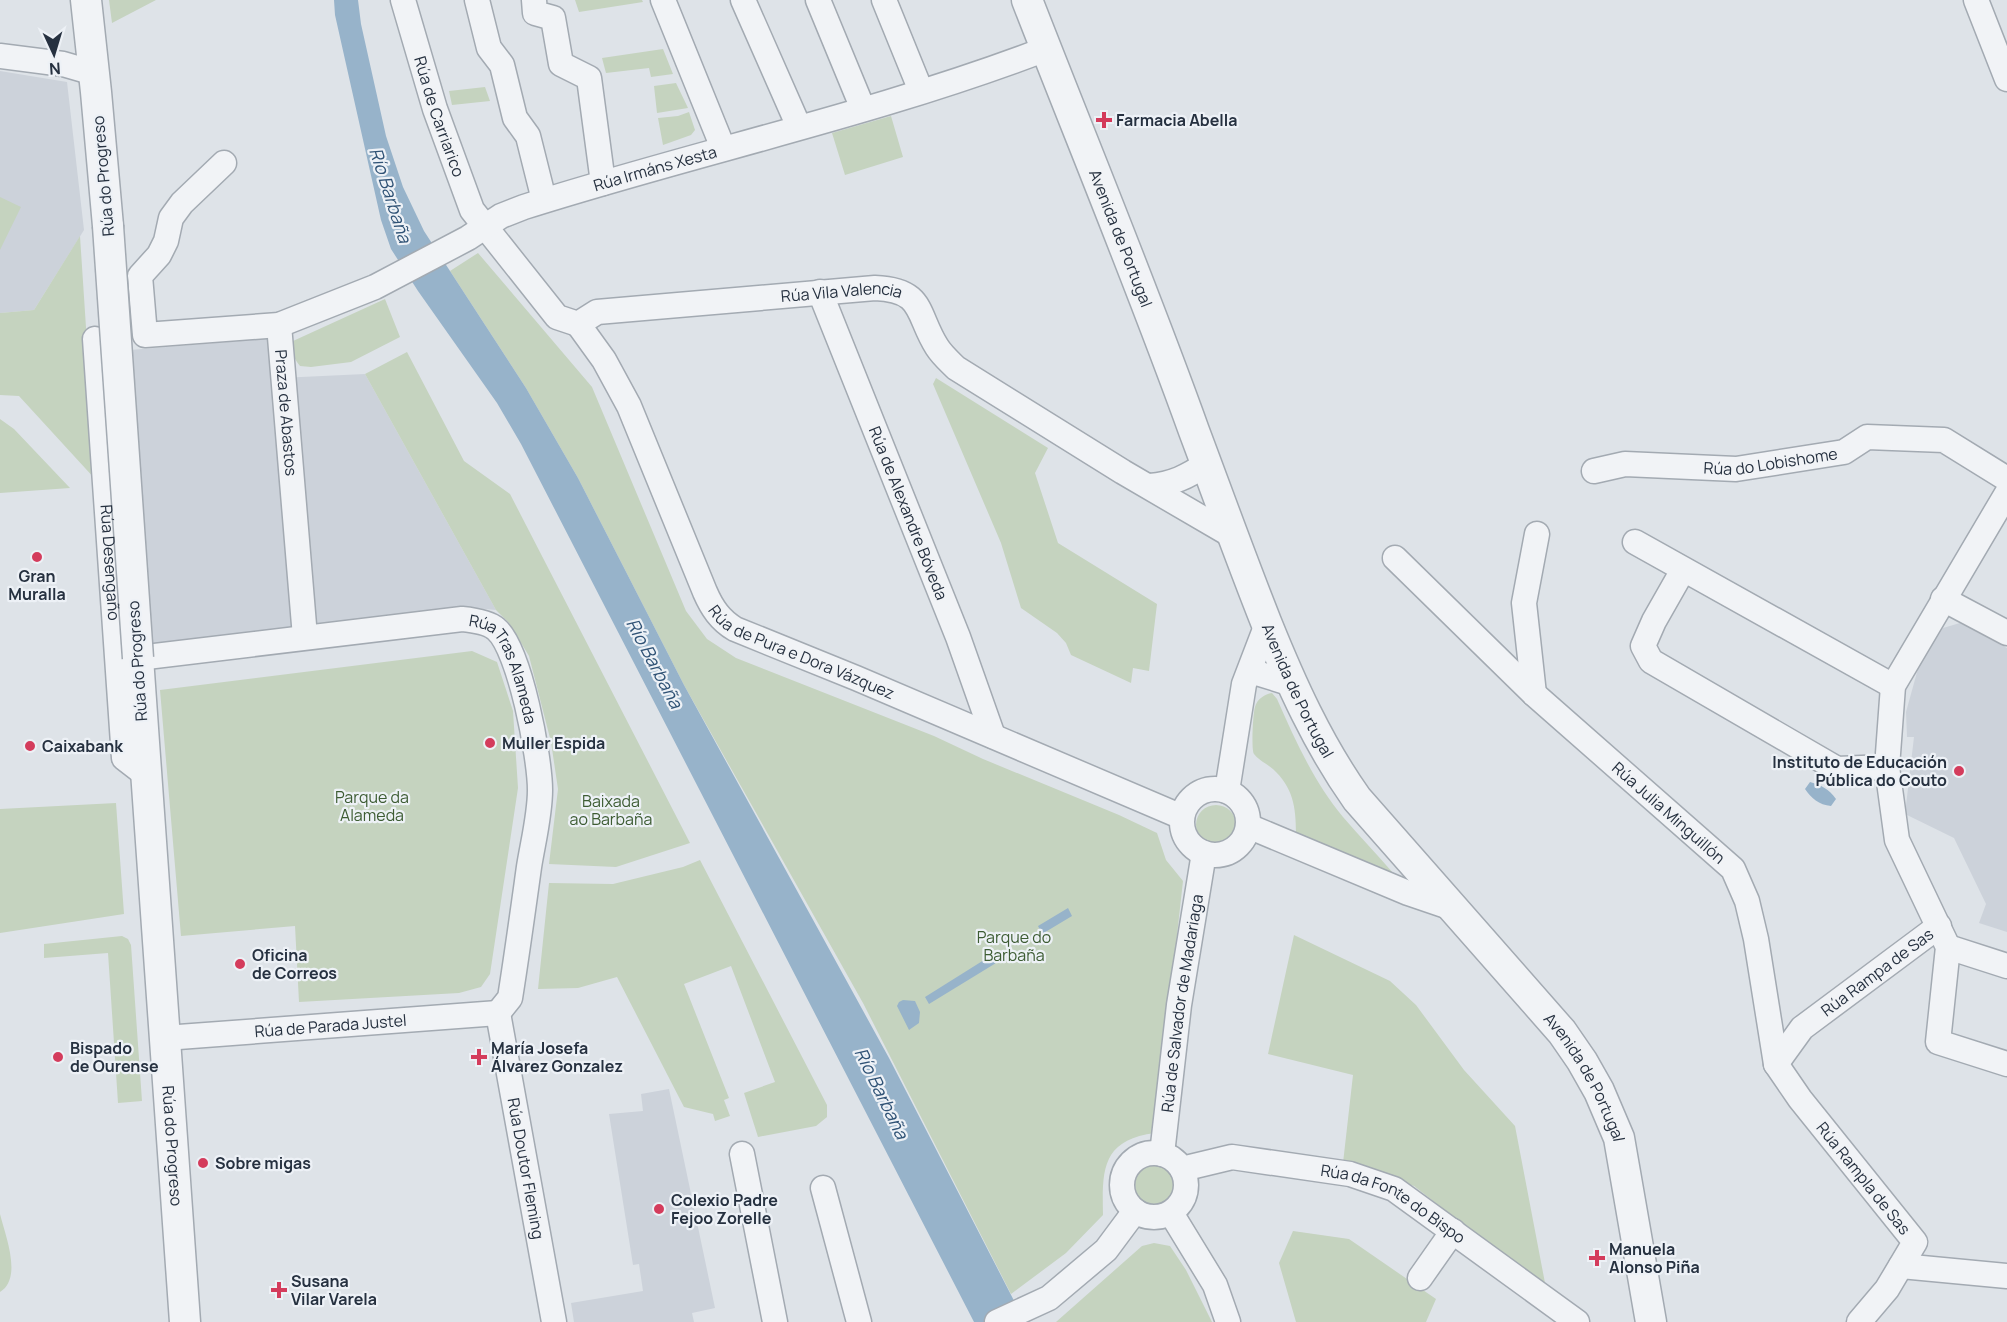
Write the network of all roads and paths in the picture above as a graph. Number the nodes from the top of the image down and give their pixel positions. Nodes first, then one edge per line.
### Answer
1 (86, 0) edge
2 (403, 0) edge
3 (477, 0) edge
4 (534, 0) edge
5 (663, 0) edge
6 (743, 0) edge
7 (818, 0) edge
8 (884, 0) edge
9 (1027, 0) edge
10 (1976, 0) edge
11 (1046, 50) junction
12 (0, 56) edge
13 (94, 73) junction
14 (2007, 79) edge
15 (921, 92) junction
16 (863, 109) junction
17 (799, 127) junction
18 (723, 148) junction
19 (224, 163) dead end
20 (603, 183) junction
21 (544, 200) junction
22 (484, 236) junction
23 (820, 292) junction
24 (578, 324) junction
25 (279, 325) junction
26 (95, 339) dead end
27 (1206, 464) junction
28 (1594, 471) dead end
29 (2007, 479) edge
30 (1150, 486) junction
31 (2007, 494) edge
32 (1218, 501) junction
33 (1175, 502) junction
34 (1537, 534) dead end
35 (1231, 535) junction
36 (1635, 542) dead end
37 (1395, 558) dead end
38 (1683, 570) junction
39 (1943, 599) junction
40 (1267, 624) junction
41 (2007, 633) edge
42 (305, 637) junction
43 (138, 658) junction
44 (1260, 671) junction
45 (1893, 686) junction
46 (1534, 694) junction
47 (993, 736) junction
48 (1887, 767) junction
49 (146, 775) junction
50 (1227, 792) junction
51 (1182, 817) junction
52 (1248, 826) junction
53 (1204, 853) junction
54 (1420, 890) junction
55 (1943, 936) junction
56 (2007, 966) edge
57 (498, 1013) junction
58 (165, 1038) junction
59 (1776, 1064) junction
60 (2007, 1064) edge
61 (742, 1154) dead end
62 (1162, 1154) junction
63 (1182, 1169) junction
64 (823, 1188) dead end
65 (1136, 1211) junction
66 (1171, 1213) junction
67 (1453, 1231) junction
68 (1901, 1266) junction
69 (2007, 1276) edge
70 (1420, 1278) dead end
71 (1870, 1319) edge
72 (185, 1322) edge
73 (554, 1322) edge
74 (775, 1322) edge
75 (859, 1322) edge
76 (997, 1322) edge
77 (1228, 1322) edge
78 (1577, 1322) edge
79 (1651, 1322) edge

1 - 13 street, Rúa do Progreso
2 - 22 street, Rúa de Carriarico
3 - 21 street
4 - 20 street
5 - 18 street
6 - 17 street
7 - 16 street
8 - 15 street
9 - 11 street, Avenida de Portugal
10 - 14 street
11 - 15 street, Rúa Irmáns Xesta
11 - 27 street, Avenida de Portugal
12 - 13 street
13 - 43 street, Rúa do Progreso, bridge
15 - 16 street, Rúa Irmáns Xesta
16 - 17 street, Rúa Irmáns Xesta
17 - 18 street, Rúa Irmáns Xesta
18 - 20 street, Rúa Irmáns Xesta
19 - 25 street
20 - 21 street, Rúa Irmáns Xesta
21 - 22 street, Rúa Irmáns Xesta
22 - 24 street
22 - 25 street, Rúa Irmáns Xesta
23 - 24 street, Rúa Vila Valencia
23 - 30 street, Rúa Vila Valencia
23 - 47 street, Rúa de Alexandre Bóveda
24 - 47 street, Rúa de Pura e Dora Vázquez
25 - 42 street, Praza de Abastos
26 - 49 street, Rúa Desengaño
27 - 30 street
27 - 32 street, Avenida de Portugal
28 - 29 street, Rúa do Lobishome
30 - 33 street, Rúa Vila Valencia
31 - 39 street, Rúa Rampa de Sas
32 - 33 street
32 - 35 street, Avenida de Portugal
33 - 35 street, Rúa Vila Valencia
34 - 46 street
35 - 40 street, Avenida de Portugal
36 - 38 street
37 - 46 street, Rúa Julia Minguillón
38 - 45 street
38 - 48 street
39 - 41 street
39 - 45 street, Rúa Rampa de Sas
40 - 44 street, Avenida de Portugal
40 - 44 street
42 - 43 street, Rúa Tras Alameda
42 - 57 street, Rúa Tras Alameda
43 - 49 street, Rúa do Progreso
44 - 50 street
44 - 54 street, Avenida de Portugal
45 - 48 street, Rúa Rampa de Sas
46 - 59 street, Rúa Julia Minguillón
47 - 51 street, Rúa de Pura e Dora Vázquez
48 - 55 street, Rúa Rampa de Sas
49 - 58 street, Rúa do Progreso
50 - 51 street
50 - 52 street
51 - 53 street
52 - 53 street
52 - 54 street
53 - 62 street, Rúa de Salvador de Madariaga
54 - 79 street, Avenida de Portugal
55 - 56 street
55 - 59 street, Rúa Rampa de Sas
55 - 60 street
57 - 58 street, Rúa de Parada Justel
57 - 73 street, Rúa Doutor Fleming
58 - 72 street, Rúa do Progreso
59 - 68 street, Rúa Rampla de Sas
61 - 74 street
62 - 63 street
62 - 65 street
63 - 66 street
63 - 67 street, Rúa da Fonte do Bispo
64 - 75 street
65 - 66 street
65 - 76 street
66 - 77 street
67 - 70 street
67 - 78 street, Rúa da Fonte do Bispo
68 - 69 street
68 - 71 street, Rúa Rampla de Sas

